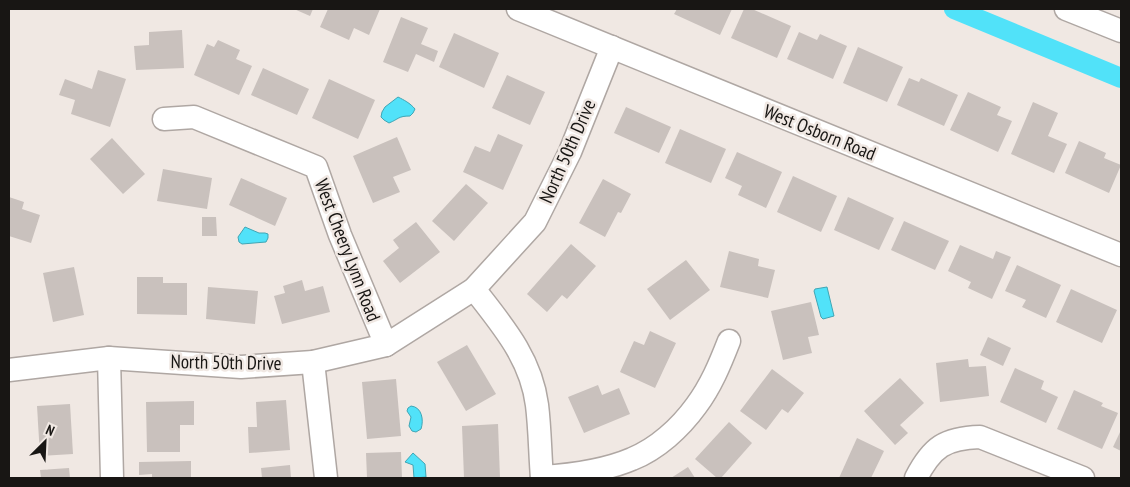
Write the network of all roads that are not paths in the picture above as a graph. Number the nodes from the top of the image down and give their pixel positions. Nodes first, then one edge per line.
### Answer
1 (518, 9) edge
2 (1066, 9) edge
3 (1121, 31) edge
4 (612, 47) junction
5 (164, 119) dead end
6 (1121, 255) edge
7 (474, 289) junction
8 (729, 341) dead end
9 (386, 345) junction
10 (109, 358) junction
11 (313, 362) junction
12 (9, 367) edge
13 (112, 478) edge
14 (326, 478) edge
15 (542, 478) edge
16 (916, 478) edge
17 (1083, 478) edge

1 - 4 street, West Osborn Road
2 - 3 street
4 - 6 street, West Osborn Road
4 - 7 street, North 50th Drive
5 - 9 street, West Cheery Lynn Road
7 - 9 street, North 50th Drive
7 - 15 street
8 - 15 street
9 - 11 street, North 50th Drive
10 - 11 street, North 50th Drive
10 - 12 street, North 50th Drive
10 - 13 street
11 - 14 street
16 - 17 street

